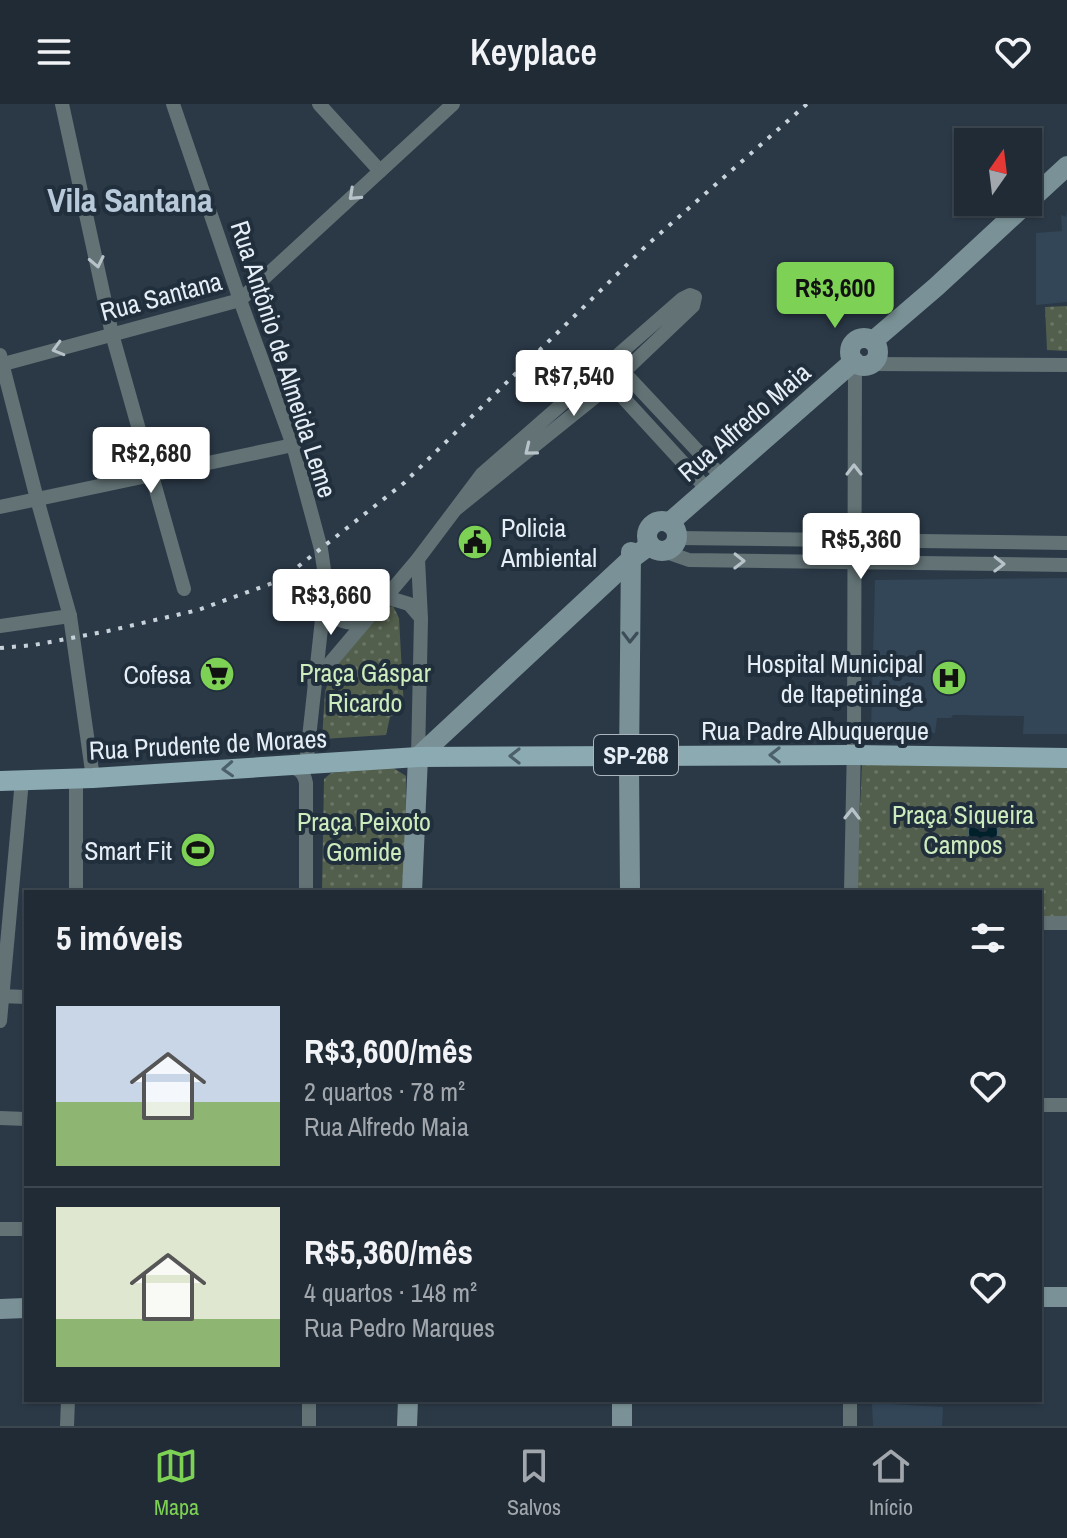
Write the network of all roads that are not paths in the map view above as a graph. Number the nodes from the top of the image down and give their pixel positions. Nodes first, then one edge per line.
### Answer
1 (62, 104) edge
2 (173, 104) edge
3 (319, 104) edge
4 (453, 104) edge
5 (1067, 166) edge
6 (380, 171) junction
7 (1042, 189) edge
8 (1013, 216) edge
9 (240, 300) junction
10 (112, 334) junction
11 (612, 360) junction
12 (1, 362) edge
13 (860, 362) junction
14 (1067, 365) edge
15 (599, 371) junction
16 (625, 373) junction
17 (611, 384) junction
18 (293, 445) junction
19 (153, 475) junction
20 (714, 483) junction
21 (37, 499) junction
22 (0, 507) edge
23 (456, 509) junction
24 (854, 540) junction
25 (653, 542) junction
26 (1067, 543) edge
27 (418, 559) junction
28 (854, 562) junction
29 (1067, 565) edge
30 (184, 589) dead end
31 (386, 597) junction
32 (324, 602) junction
33 (70, 616) junction
34 (421, 619) junction
35 (365, 621) junction
36 (0, 626) edge
37 (314, 682) junction
38 (629, 755) junction
39 (853, 755) junction
40 (418, 757) junction
41 (1067, 758) edge
42 (306, 769) junction
43 (85, 778) junction
44 (22, 780) junction
45 (0, 781) edge
46 (76, 890) edge
47 (306, 890) edge
48 (412, 890) edge
49 (630, 890) edge
50 (851, 890) edge
51 (1042, 923) edge
52 (1067, 923) edge
53 (2, 996) edge
54 (24, 997) edge
55 (0, 1021) edge
56 (1042, 1105) edge
57 (1067, 1105) edge
58 (0, 1118) edge
59 (24, 1119) edge
60 (0, 1229) edge
61 (24, 1229) edge
62 (1042, 1297) edge
63 (1067, 1297) edge
64 (24, 1308) edge
65 (0, 1309) edge
66 (68, 1402) edge
67 (309, 1402) edge
68 (408, 1402) edge
69 (622, 1402) edge
70 (850, 1402) edge
71 (67, 1426) edge
72 (309, 1426) edge
73 (407, 1426) edge
74 (622, 1426) edge
75 (850, 1426) edge

1 -> 10 street
2 - 9 street, Rua Antônio de Almeida Leme
3 - 6 street
4 - 6 street, Rua Santana
5 - 7 main road
6 -> 9 street, Rua Santana
8 - 13 main road
9 - 10 street, Rua Santana
9 - 18 street, Rua Antônio de Almeida Leme
10 -> 12 street, Rua Santana
10 - 19 street
11 - 15 street
11 - 16 street
11 - 16 street
12 - 21 street
13 - 14 street
13 - 20 main road, Rua Alfredo Maia
24 -> 13 street
15 - 17 street
15 - 23 street
16 - 17 street
16 - 20 street
17 - 20 street
17 -> 23 street
18 - 19 street
18 - 32 street, Rua Antônio de Almeida Leme
19 - 21 street
19 - 30 street
20 - 25 main road, Rua Alfredo Maia
21 - 22 street
21 - 33 street
23 - 27 street
24 - 25 street
24 - 26 street
24 - 28 street
25 -> 28 street
25 -> 38 main road
25 - 40 main road, Rua Alfredo Maia
27 - 31 street
27 - 34 street
28 -> 29 street
28 - 39 street
31 - 34 street
31 - 35 street
32 - 35 street
32 - 37 street, Rua Antônio de Almeida Leme
33 - 36 street
33 - 43 street
34 - 40 street
35 - 37 street
37 - 42 street, Rua Antônio de Almeida Leme
39 -> 38 main road, Rua Padre Albuquerque / SP-268
38 -> 40 main road, Rua Padre Albuquerque / SP-268
38 - 49 main road
39 - 41 main road, Rua Padre Albuquerque / SP-268
50 -> 39 street
40 - 42 main road, Rua Prudente de Moraes / SP-268
40 - 48 main road
42 -> 43 main road, Rua Prudente de Moraes / SP-268
42 - 47 street, Rua Antônio de Almeida Leme
43 - 44 main road, Rua Prudente de Moraes / SP-268
43 - 46 street
44 - 45 main road, Rua Prudente de Moraes / SP-268
44 - 53 street
51 - 52 street
53 - 54 street
53 - 55 street
56 - 57 street
58 - 59 street
60 - 61 street
62 - 63 main road
64 - 65 main road
66 - 71 street
67 - 72 street
68 - 73 main road
69 - 74 main road
70 - 75 street

